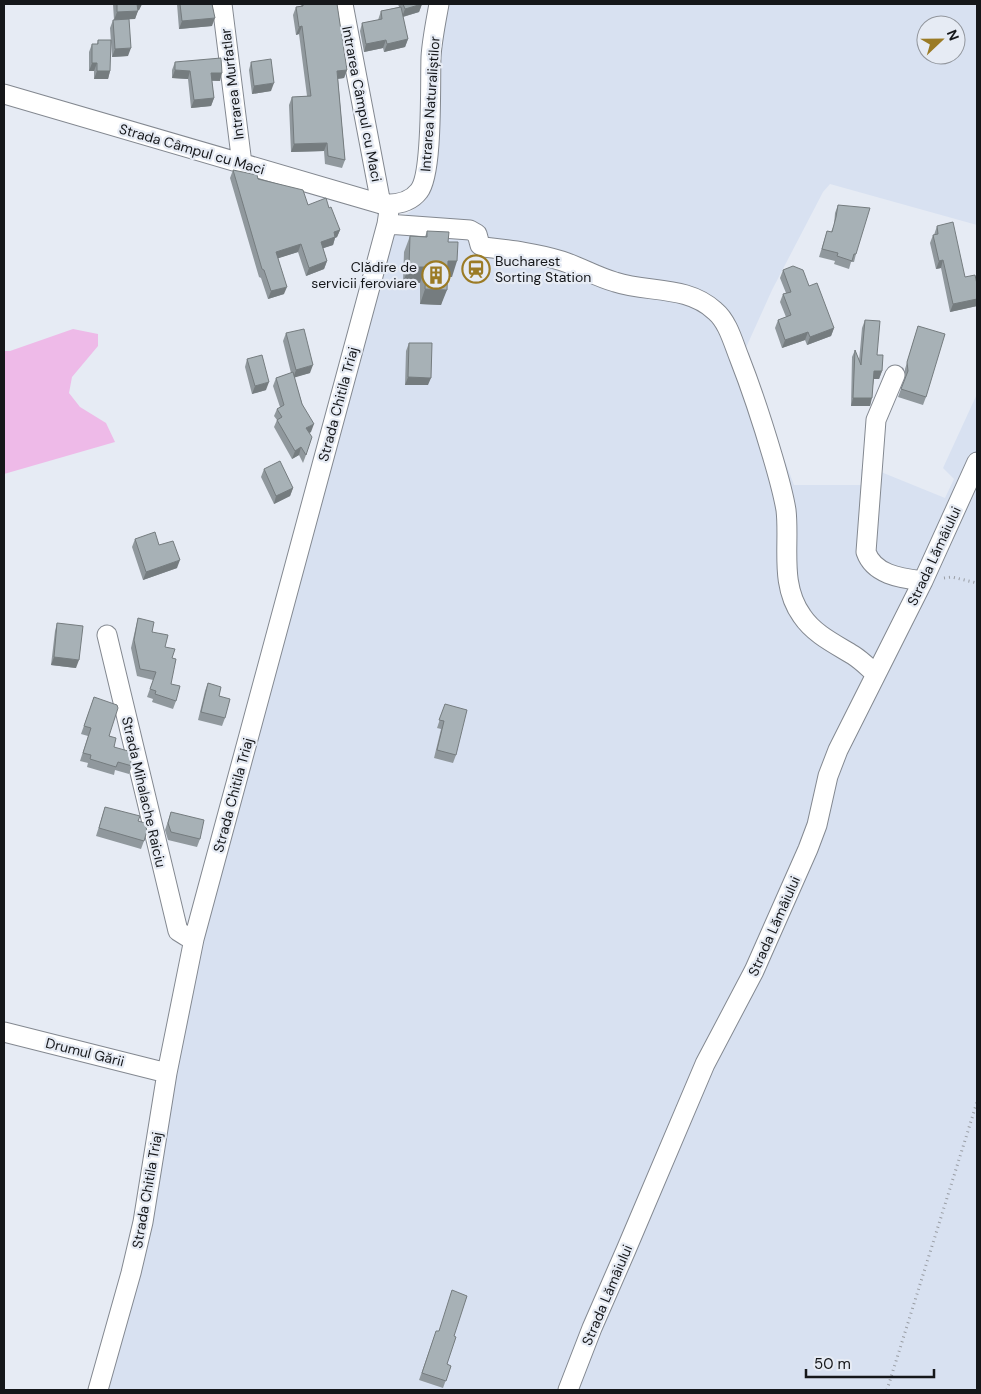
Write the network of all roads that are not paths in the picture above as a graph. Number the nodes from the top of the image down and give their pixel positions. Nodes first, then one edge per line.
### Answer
1 (222, 4) edge
2 (343, 4) edge
3 (439, 4) edge
4 (4, 94) edge
5 (242, 164) junction
6 (385, 204) junction
7 (387, 224) junction
8 (895, 375) dead end
9 (977, 462) edge
10 (924, 581) junction
11 (107, 634) dead end
12 (876, 674) junction
13 (194, 938) junction
14 (4, 1032) edge
15 (166, 1073) junction
16 (98, 1390) edge
17 (568, 1390) edge

1 - 5 street, Intrarea Murfatlar
2 - 6 street, Intrarea Câmpul cu Maci
3 - 6 street, Intrarea Naturaliștilor
4 - 5 street, Strada Câmpul cu Maci
5 - 6 street, Strada Câmpul cu Maci
6 - 7 street, Strada Chitila Triaj
7 - 12 street
7 - 13 street, Strada Chitila Triaj
8 - 10 street
9 - 10 street, Strada Lămâiului
10 - 12 street, Strada Lămâiului
11 - 13 street, Strada Mihalache Raiciu
12 - 17 street, Strada Lămâiului
13 - 15 street, Strada Chitila Triaj
14 - 15 street, Drumul Gării
15 - 16 street, Strada Chitila Triaj

